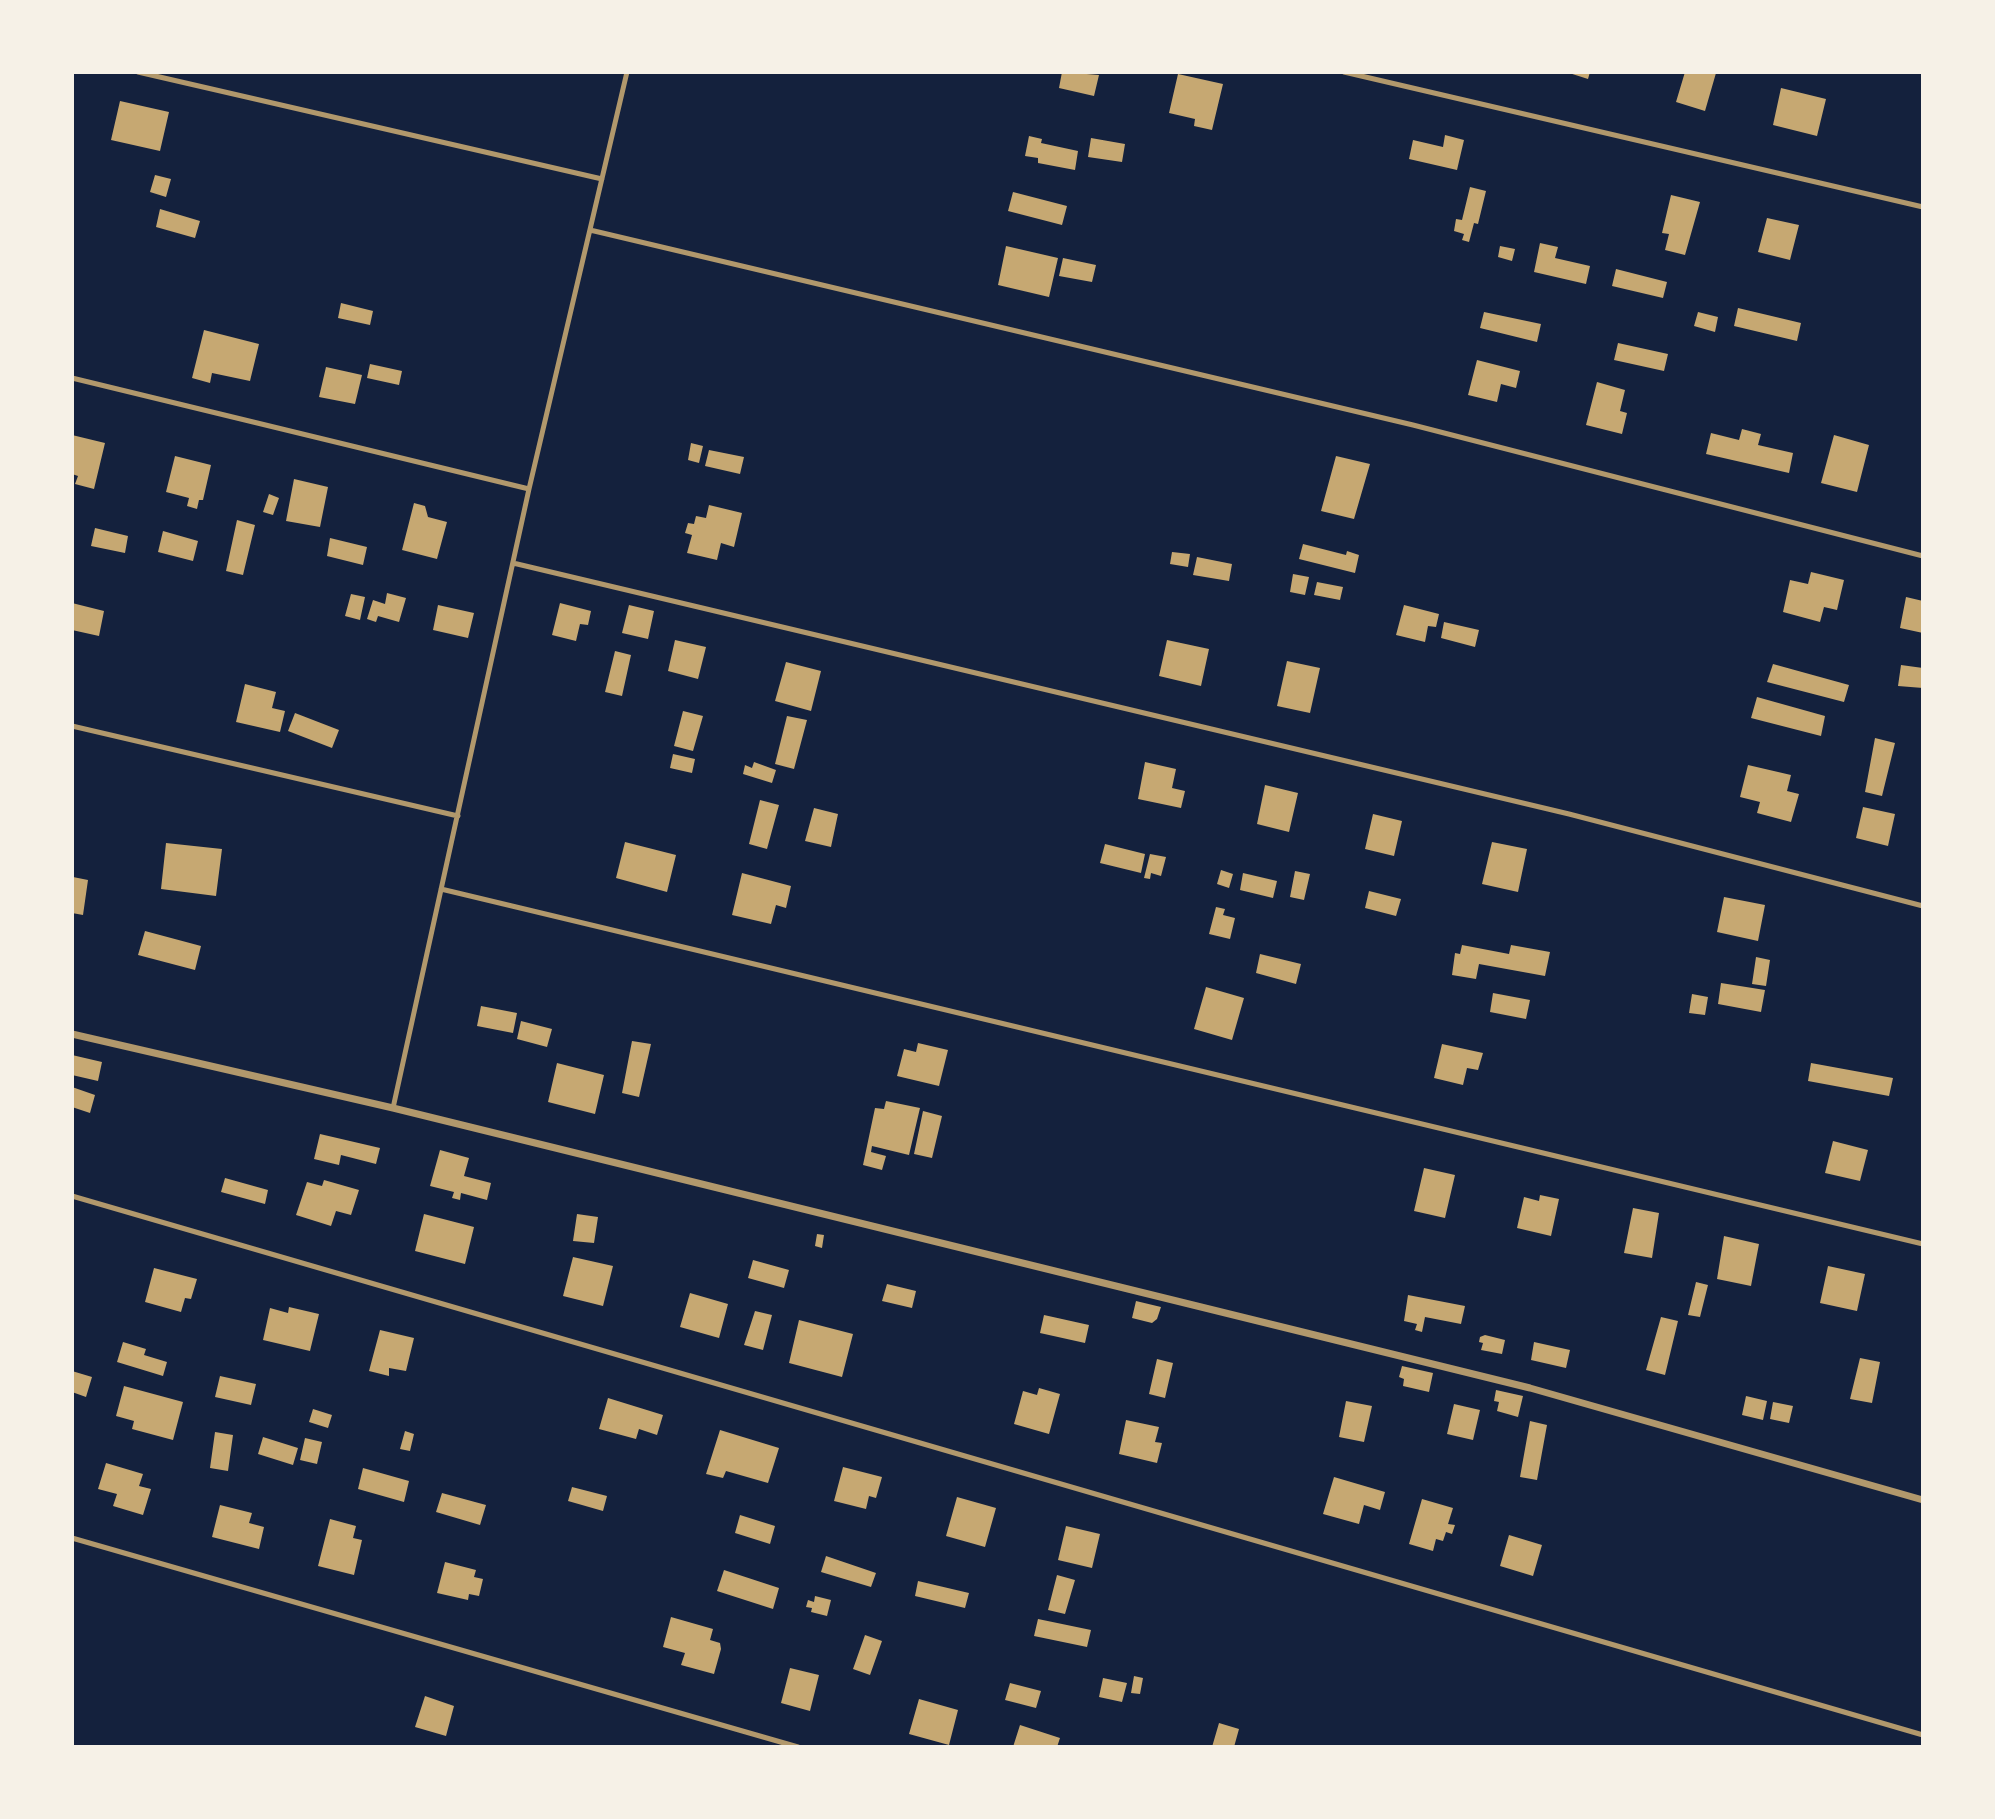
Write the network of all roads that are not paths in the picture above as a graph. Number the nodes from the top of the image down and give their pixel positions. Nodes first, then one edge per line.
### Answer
1 (138, 72) edge
2 (627, 72) edge
3 (1343, 72) edge
4 (602, 179) junction
5 (1923, 207) edge
6 (590, 230) junction
7 (72, 378) edge
8 (530, 489) junction
9 (1923, 556) edge
10 (513, 563) junction
11 (72, 726) edge
12 (458, 816) junction
13 (441, 889) junction
14 (1923, 906) edge
15 (72, 1034) edge
16 (393, 1108) junction
17 (72, 1196) edge
18 (1923, 1244) edge
19 (1923, 1500) edge
20 (72, 1538) edge
21 (1923, 1735) edge
22 (798, 1747) edge

1 - 4 lane
2 - 4 lane
3 - 5 lane
4 - 6 lane
6 - 8 lane
6 - 9 lane
7 - 8 lane
8 - 10 lane
10 - 12 lane
10 - 14 lane
11 - 12 lane
12 - 13 lane
13 - 16 lane
13 - 18 lane
15 - 16 street
16 - 19 street
17 - 21 lane
20 - 22 lane

